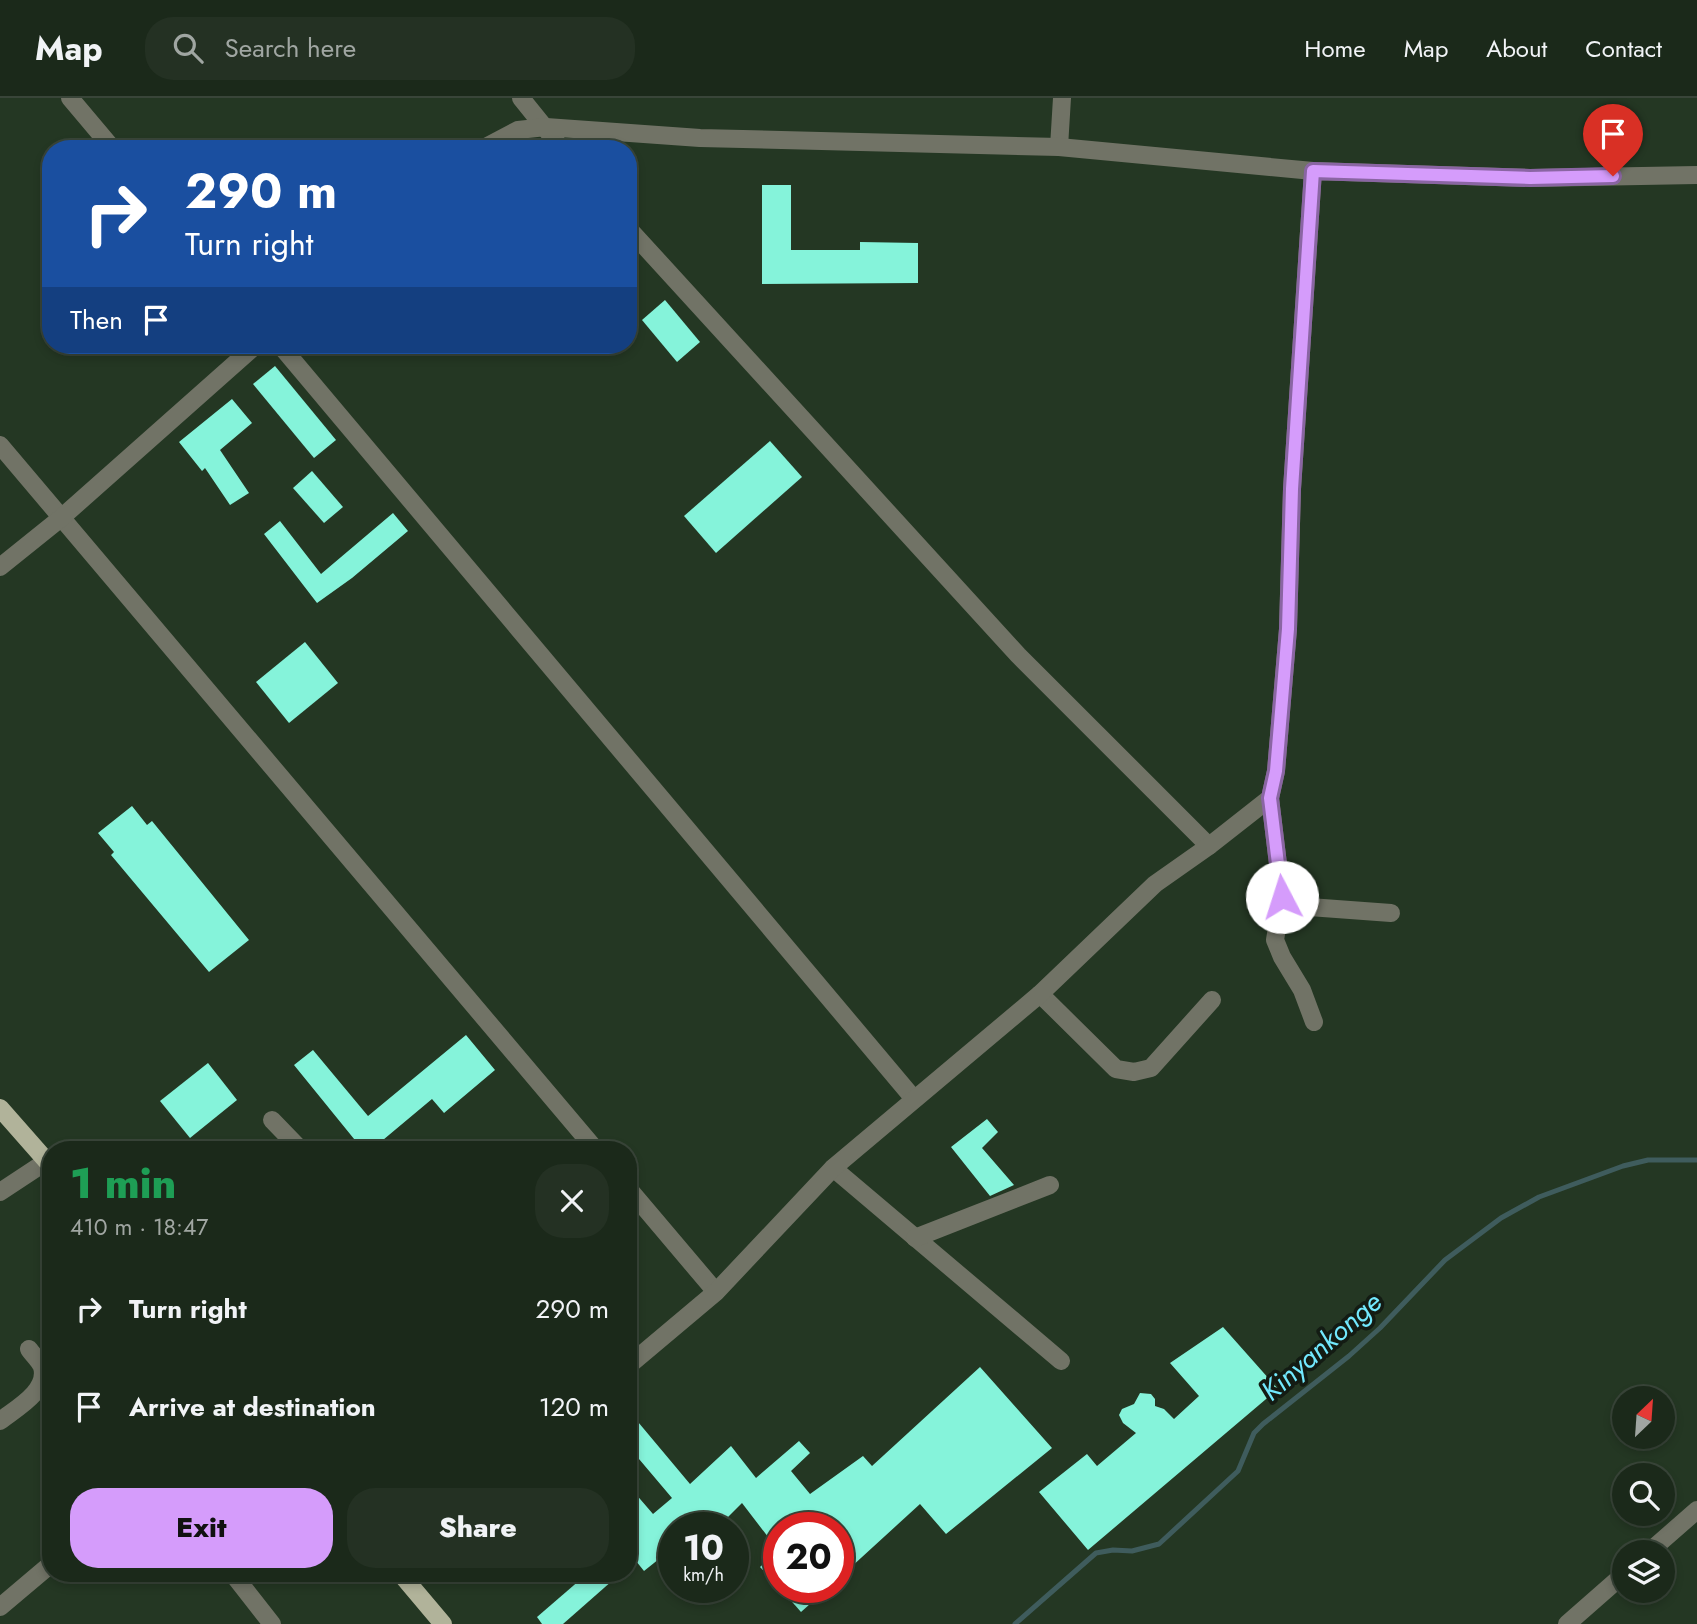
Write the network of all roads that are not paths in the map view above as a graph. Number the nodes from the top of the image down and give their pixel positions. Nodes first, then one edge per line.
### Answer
1 (71, 98) edge
2 (521, 98) edge
3 (1062, 98) edge
4 (546, 127) junction
5 (106, 140) edge
6 (499, 140) edge
7 (555, 140) edge
8 (1059, 147) junction
9 (1313, 171) junction
10 (1697, 175) edge
11 (637, 238) edge
12 (246, 354) edge
13 (288, 354) edge
14 (0, 445) edge
15 (61, 518) junction
16 (0, 567) edge
17 (1270, 798) junction
18 (1209, 846) junction
19 (1282, 905) junction
20 (1391, 913) dead end
21 (1040, 994) junction
22 (1212, 1000) dead end
23 (1314, 1021) dead end
24 (914, 1099) junction
25 (0, 1108) edge
26 (272, 1120) dead end
27 (292, 1141) edge
28 (588, 1141) edge
29 (42, 1156) edge
30 (42, 1168) edge
31 (833, 1168) junction
32 (1050, 1185) dead end
33 (0, 1192) edge
34 (637, 1199) edge
35 (915, 1238) junction
36 (716, 1292) junction
37 (29, 1349) dead end
38 (637, 1358) edge
39 (1061, 1361) dead end
40 (0, 1421) edge
41 (1697, 1510) edge
42 (1663, 1540) edge
43 (42, 1571) edge
44 (239, 1582) edge
45 (408, 1582) edge
46 (1612, 1585) edge
47 (1, 1605) edge
48 (272, 1624) edge
49 (443, 1624) edge
50 (1567, 1624) edge

1 - 5 street
2 - 4 street
3 - 8 street
4 - 6 street
4 - 7 street
4 - 8 street
8 - 9 street
9 - 10 street
9 - 17 street
11 - 18 street
12 - 15 street
13 - 24 street
14 - 15 street
15 - 16 street
15 - 28 street
17 - 18 street
17 - 19 street
18 - 21 street
19 - 20 street
19 - 23 street
21 - 22 street
21 - 24 street
24 - 31 street
25 - 29 main road
26 - 27 street
30 - 33 street
31 - 35 street
31 - 36 street
32 - 35 street
34 - 36 street
35 - 39 street
36 - 38 street
37 - 40 street
41 - 42 street
43 - 47 street
44 - 48 street
45 - 49 main road
46 - 50 street

